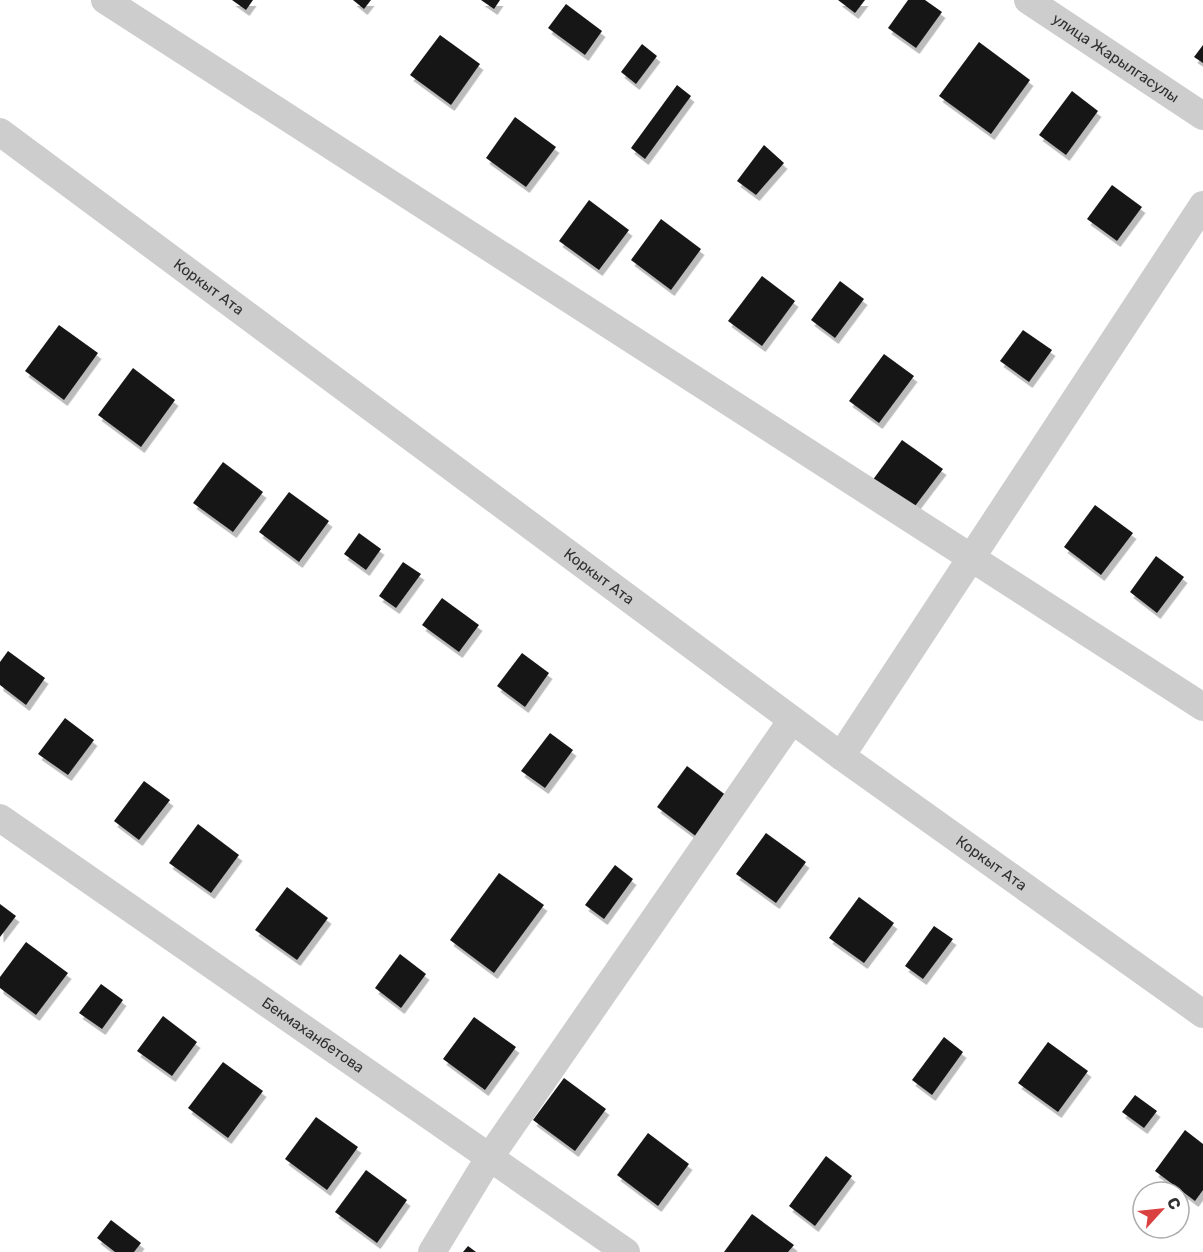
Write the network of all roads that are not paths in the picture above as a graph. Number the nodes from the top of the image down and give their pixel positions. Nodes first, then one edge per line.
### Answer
1 (105, 0) edge
2 (1028, 0) edge
3 (1203, 116) edge
4 (0, 132) edge
5 (1203, 205) edge
6 (972, 558) junction
7 (1203, 707) edge
8 (792, 720) junction
9 (842, 756) junction
10 (0, 818) edge
11 (1203, 1014) edge
12 (489, 1158) junction
13 (432, 1252) edge
14 (626, 1252) edge

1 - 6 street
2 - 3 street, улица Жарылгасулы
4 - 8 street, Коркыт Ата
5 - 6 street
6 - 7 street
6 - 9 street
8 - 9 street, Коркыт Ата
8 - 12 street
9 - 11 street, Коркыт Ата
10 - 12 street, Бекмаханбетова
12 - 13 street
12 - 14 street, Бекмаханбетова

